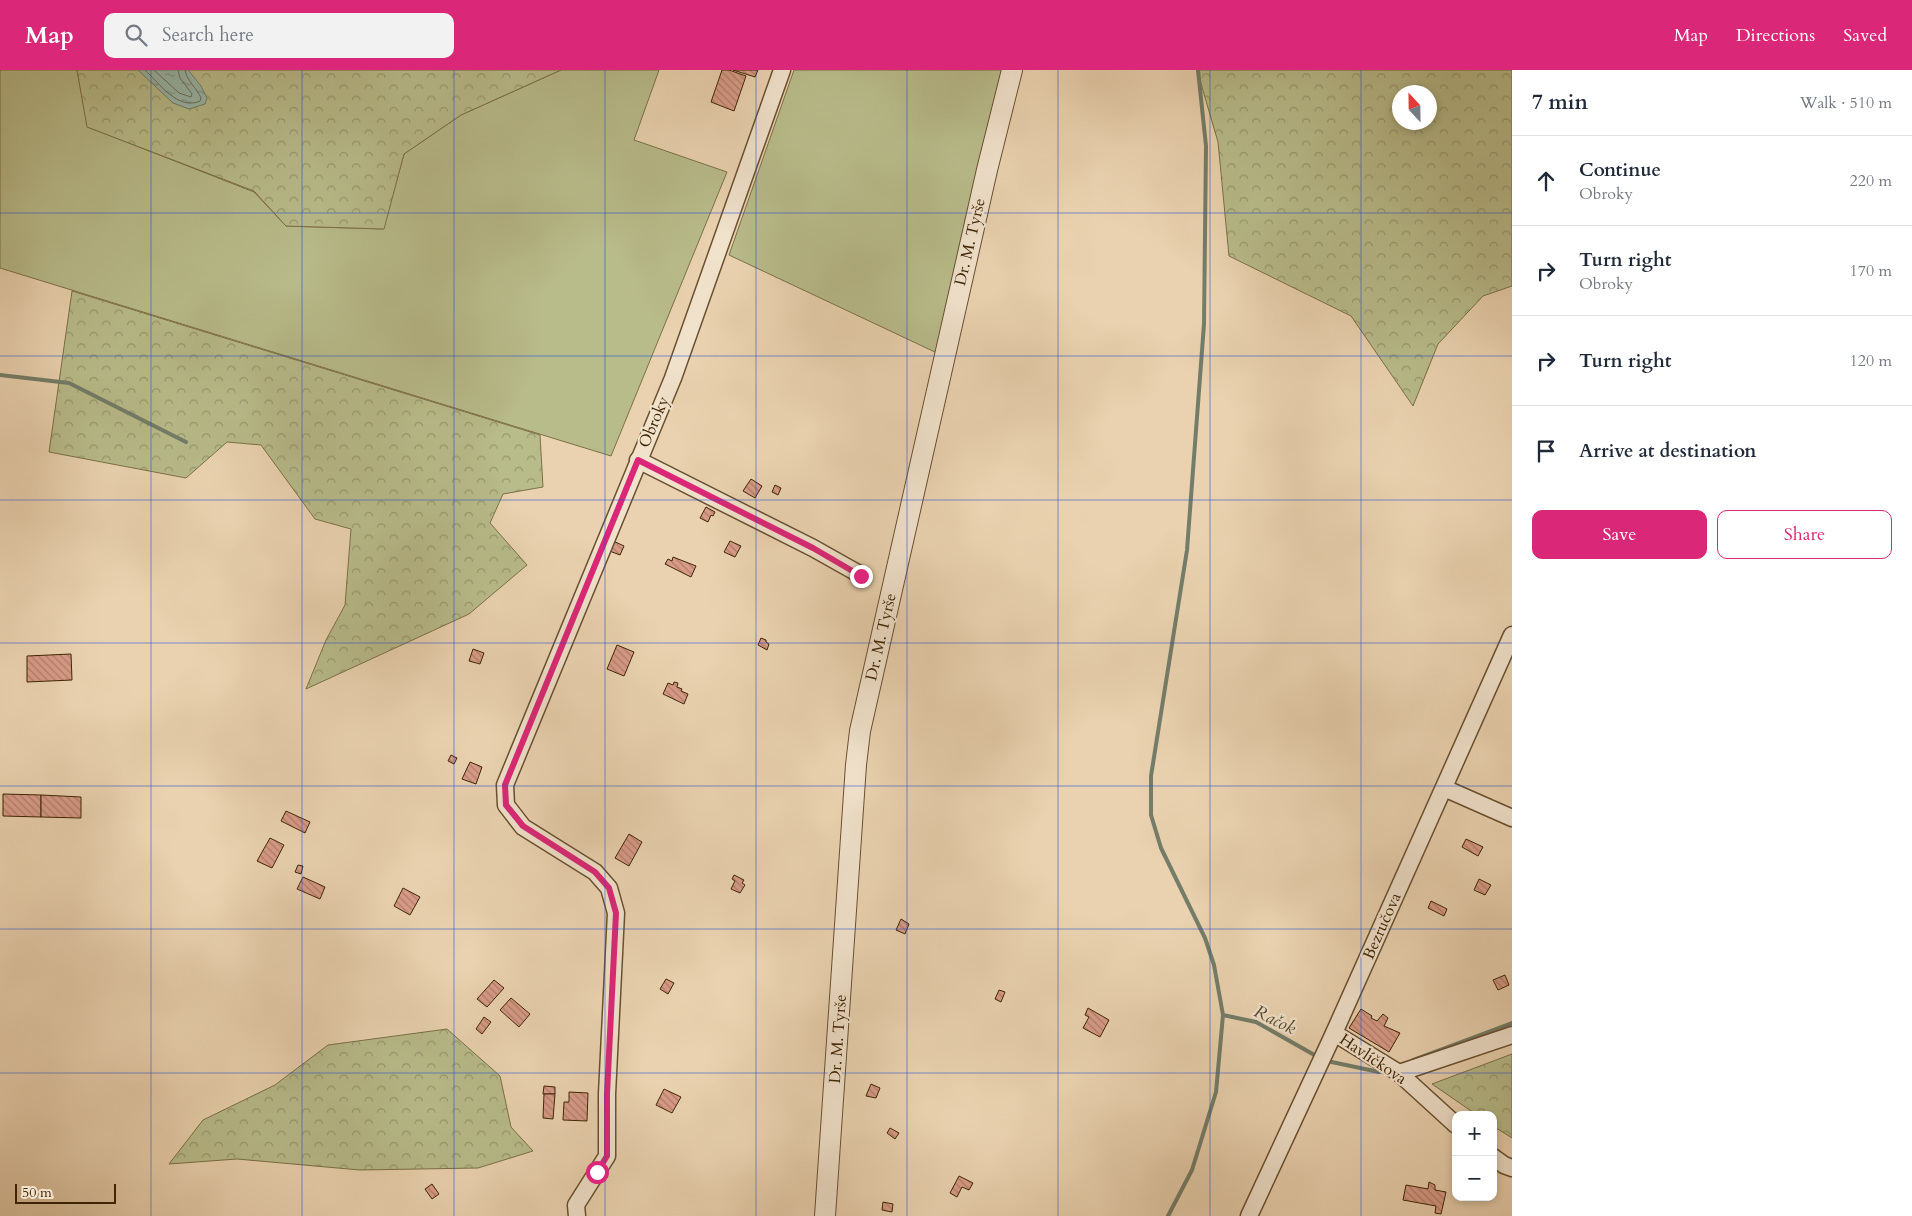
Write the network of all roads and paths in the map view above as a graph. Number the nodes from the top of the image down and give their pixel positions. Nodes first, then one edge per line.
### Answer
1 (782, 70) edge
2 (1012, 70) edge
3 (638, 460) junction
4 (861, 576) dead end
5 (1512, 635) edge
6 (1444, 788) junction
7 (1512, 818) edge
8 (1334, 1033) junction
9 (1512, 1035) edge
10 (1399, 1073) junction
11 (1452, 1121) edge
12 (1497, 1160) edge
13 (1512, 1168) edge
14 (577, 1216) edge
15 (825, 1216) edge
16 (1249, 1216) edge

1 - 3 street, Obroky
2 - 15 street, Dr. M. Tyrše
3 - 4 street
3 - 14 street, Obroky
5 - 6 street, Bezručova
6 - 7 street
6 - 8 street, Bezručova
8 - 10 street, Havlíčkova
8 - 16 street, Bezručova
9 - 10 street
10 - 11 street, Havlíčkova
12 - 13 street

